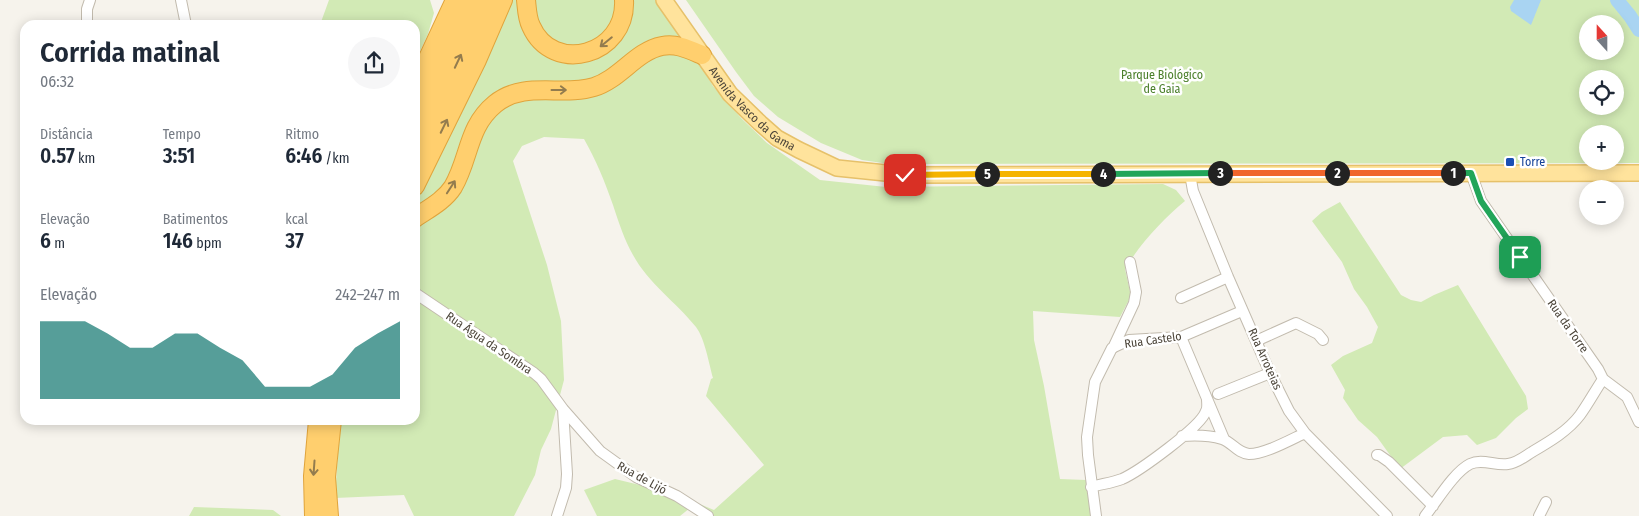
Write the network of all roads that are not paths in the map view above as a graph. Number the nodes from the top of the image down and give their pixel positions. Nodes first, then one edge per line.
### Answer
1 (90, 0) edge
2 (181, 0) edge
3 (440, 0) edge
4 (455, 0) edge
5 (472, 0) edge
6 (487, 0) edge
7 (503, 0) edge
8 (526, 0) edge
9 (624, 0) edge
10 (664, 0) edge
11 (676, 0) edge
12 (87, 20) edge
13 (185, 20) edge
14 (437, 40) junction
15 (702, 55) junction
16 (420, 76) edge
17 (420, 109) edge
18 (420, 141) edge
19 (873, 172) junction
20 (1471, 173) junction
21 (1639, 173) edge
22 (1190, 174) junction
23 (420, 176) edge
24 (420, 215) edge
25 (1130, 262) dead end
26 (1228, 278) junction
27 (420, 296) edge
28 (1181, 298) dead end
29 (1242, 311) junction
30 (1181, 337) junction
31 (1323, 340) dead end
32 (1256, 341) junction
33 (1112, 348) junction
34 (1270, 373) junction
35 (1603, 379) junction
36 (1218, 394) dead end
37 (1207, 399) junction
38 (563, 410) junction
39 (1639, 422) edge
40 (318, 425) edge
41 (331, 425) edge
42 (338, 425) edge
43 (1305, 433) junction
44 (1182, 436) junction
45 (330, 438) junction
46 (1224, 439) junction
47 (1377, 455) dead end
48 (1091, 487) junction
49 (1546, 502) dead end
50 (1433, 506) junction
51 (314, 516) edge
52 (329, 516) edge
53 (557, 516) edge
54 (708, 516) edge
55 (1096, 516) edge
56 (1387, 516) edge
57 (1425, 516) edge
58 (1539, 516) edge

1 - 12 street
2 - 13 street
3 - 14 highway
4 - 14 highway
5 - 17 highway
18 -> 6 highway
23 -> 7 highway
9 -> 8 highway
10 - 15 main road, Avenida Vasco da Gama
11 - 19 main road, Avenida Vasco da Gama
14 - 16 highway
15 - 19 main road, Avenida Vasco da Gama
24 -> 15 highway
19 - 22 main road, Avenida Vasco da Gama
20 - 21 main road, Avenida Vasco da Gama
20 - 22 main road, Avenida Vasco da Gama
20 - 35 street, Rua da Torre
22 - 26 street, Rua Arroteias
25 - 33 street
26 - 28 street
26 - 29 street, Rua Arroteias
27 - 38 street, Rua Água da Sombra
29 - 30 street, Rua Castelo
29 - 32 street, Rua Arroteias
30 - 33 street, Rua Castelo
30 - 37 street
31 - 32 street
32 - 34 street, Rua Arroteias
33 - 48 street, Rua Castelo
34 - 36 street
34 - 43 street, Rua Arroteias
35 - 39 street, Rua da Torre
35 - 50 street
37 - 44 street
37 - 46 street
38 - 53 street
38 - 54 street, Rua de Lijó
40 -> 51 highway
41 - 45 highway
42 - 45 highway
43 - 46 street
43 - 56 street, Rua Arroteias
44 - 46 street
44 - 48 street
45 - 52 highway
47 - 50 street
48 - 55 street, Rua Castelo
49 - 58 street
50 - 57 street

